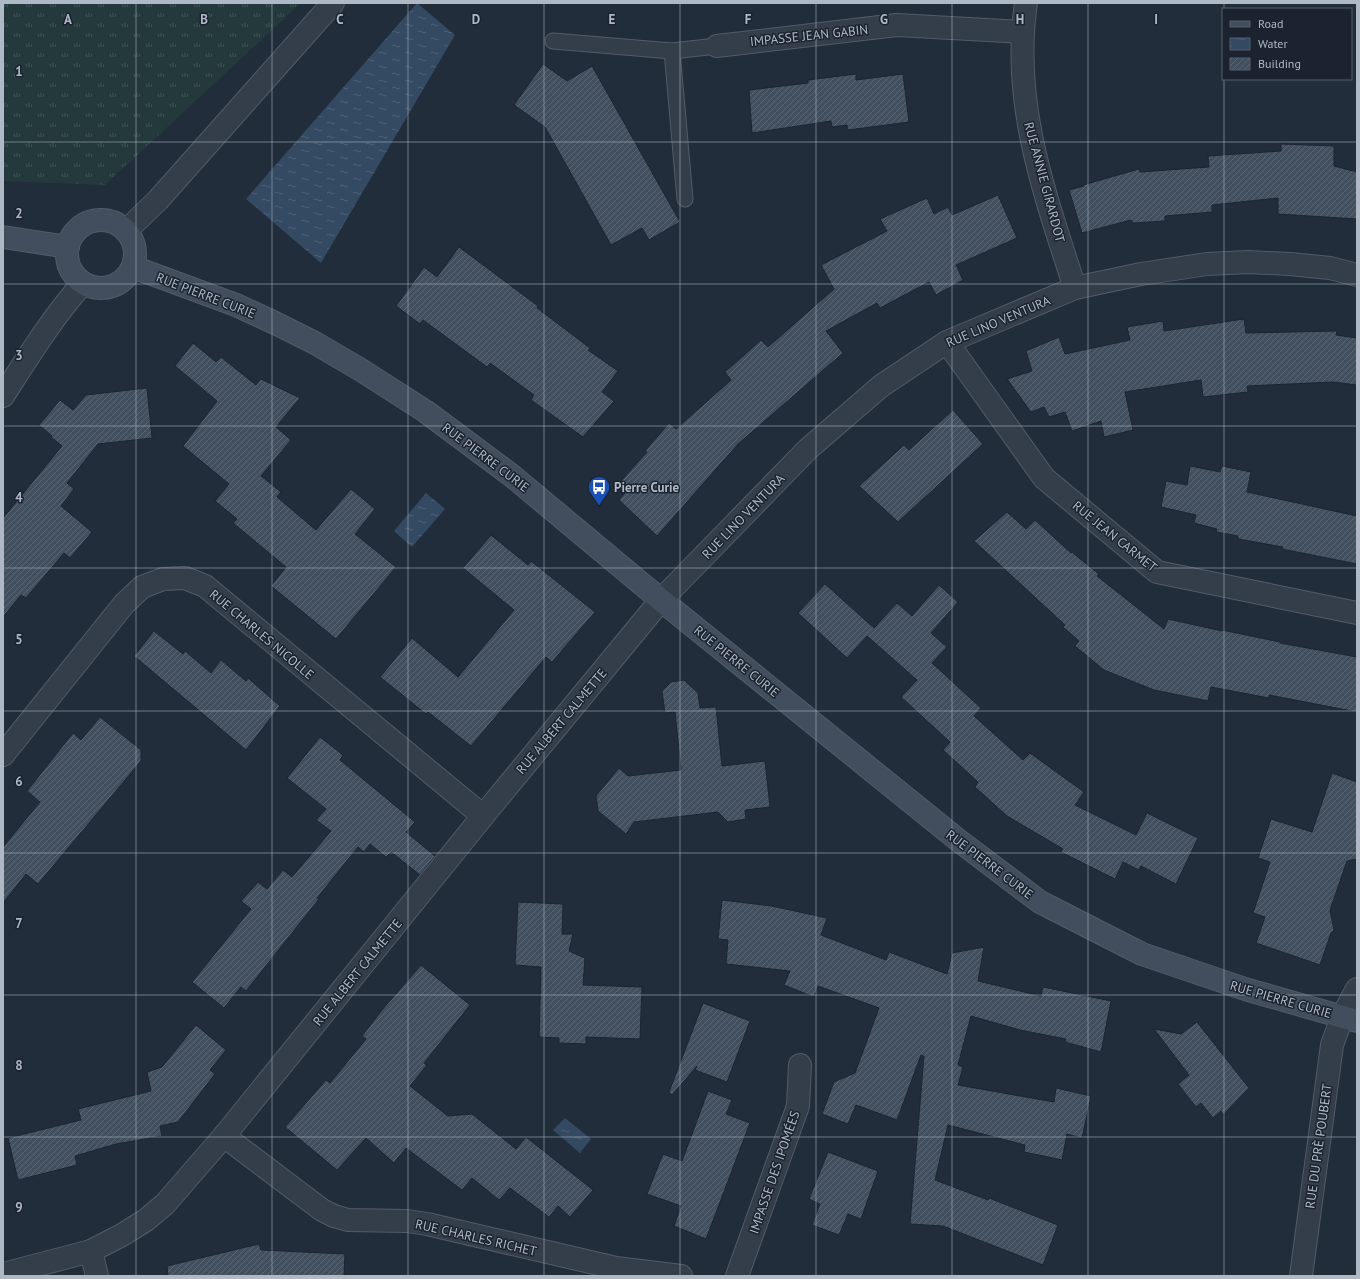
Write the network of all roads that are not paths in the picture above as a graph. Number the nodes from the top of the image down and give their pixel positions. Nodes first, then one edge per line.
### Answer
1 (332, 3) edge
2 (1026, 3) edge
3 (1022, 32) junction
4 (553, 41) dead end
5 (716, 46) joint
6 (672, 51) junction
7 (685, 198) dead end
8 (126, 231) junction
9 (3, 237) edge
10 (68, 247) junction
11 (132, 267) junction
12 (1357, 275) edge
13 (83, 283) junction
14 (1075, 288) junction
15 (947, 342) junction
16 (3, 396) edge
17 (661, 600) junction
18 (1357, 613) edge
19 (3, 754) edge
20 (483, 816) junction
21 (1357, 989) edge
22 (1350, 1019) edge
23 (800, 1065) dead end
24 (224, 1136) junction
25 (91, 1252) junction
26 (3, 1274) edge
27 (97, 1276) edge
28 (681, 1276) edge
29 (737, 1276) edge
30 (1301, 1276) edge

1 - 8 street
2 - 3 street, RUE ANNIE GIRARDOT
3 - 5 street, IMPASSE JEAN GABIN
3 - 14 street, RUE ANNIE GIRARDOT
4 - 6 lane
5 - 6 lane
6 - 7 lane
8 - 10 street
8 - 11 street
9 - 10 street
10 - 13 street
11 - 13 street
11 - 17 street, RUE PIERRE CURIE
12 - 14 street, RUE LINO VENTURA
13 - 16 street
14 - 15 street, RUE LINO VENTURA
15 - 17 street, RUE LINO VENTURA
15 - 18 street, RUE JEAN CARMET
17 - 20 street, RUE ALBERT CALMETTE
17 - 22 street, RUE PIERRE CURIE
19 - 20 street, RUE CHARLES NICOLLE
20 - 24 street, RUE ALBERT CALMETTE
21 - 22 street, RUE DU PRÈ POUBERT
22 - 30 street, RUE DU PRÈ POUBERT
23 - 29 street, IMPASSE DES IPOMÉES
24 - 25 street, RUE ALBERT CALMETTE
24 - 28 street, RUE CHARLES RICHET
25 - 26 street, RUE ALBERT CALMETTE
25 - 27 street

